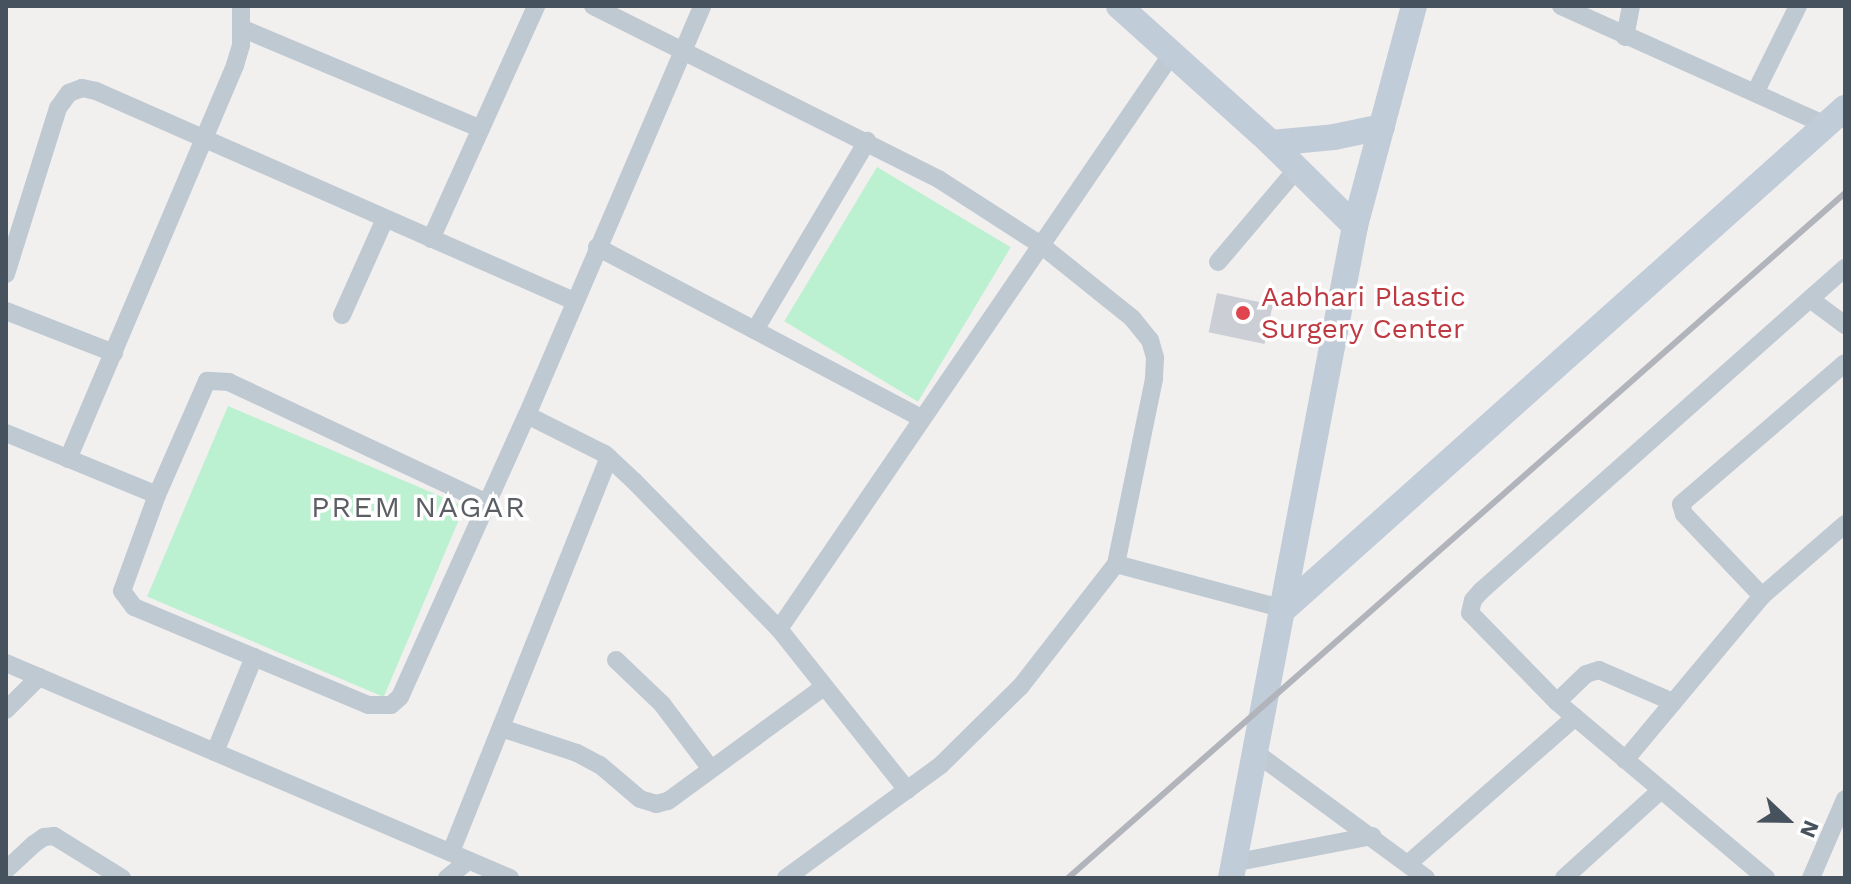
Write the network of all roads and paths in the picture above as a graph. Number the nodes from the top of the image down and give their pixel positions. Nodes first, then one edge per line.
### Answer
1 (241, 6) edge
2 (536, 6) edge
3 (593, 6) edge
4 (702, 6) edge
5 (1414, 6) edge
6 (1561, 6) edge
7 (1631, 6) edge
8 (1798, 6) edge
9 (1120, 10) edge
10 (241, 28) junction
11 (1625, 37) junction
12 (681, 49) junction
13 (1171, 55) junction
14 (1755, 93) junction
15 (1836, 116) edge
16 (1382, 127) junction
17 (481, 129) junction
18 (206, 140) junction
19 (867, 141) junction
20 (1271, 143) junction
21 (1297, 169) junction
22 (385, 219) junction
23 (1355, 226) junction
24 (431, 239) junction
25 (1041, 245) junction
26 (597, 247) junction
27 (1218, 262) dead end
28 (1845, 268) edge
29 (6, 274) edge
30 (1810, 299) junction
31 (574, 301) junction
32 (6, 311) edge
33 (342, 315) dead end
34 (1845, 325) edge
35 (755, 330) junction
36 (114, 353) junction
37 (1845, 363) edge
38 (527, 415) junction
39 (922, 418) junction
40 (6, 433) edge
41 (609, 457) junction
42 (68, 459) junction
43 (157, 495) junction
44 (487, 503) junction
45 (1845, 524) edge
46 (1116, 564) junction
47 (1762, 596) junction
48 (1284, 609) junction
49 (779, 629) junction
50 (254, 657) junction
51 (616, 660) dead end
52 (6, 663) edge
53 (39, 677) junction
54 (824, 687) junction
55 (1557, 702) junction
56 (1673, 702) junction
57 (6, 710) edge
58 (1575, 717) junction
59 (501, 728) junction
60 (215, 752) junction
61 (1256, 753) junction
62 (1625, 760) junction
63 (711, 769) junction
64 (907, 790) junction
65 (1660, 791) junction
66 (1845, 799) edge
67 (1372, 836) junction
68 (451, 852) junction
69 (469, 860) junction
70 (1409, 863) junction
71 (6, 870) edge
72 (1231, 871) edge
73 (122, 878) edge
74 (447, 878) edge
75 (510, 878) edge
76 (786, 878) edge
77 (1426, 878) edge
78 (1564, 878) edge
79 (1766, 878) edge
80 (1811, 878) edge

1 - 10 street
2 - 17 street
3 - 12 street
4 - 12 street
5 - 16 street
6 - 11 street
7 - 11 street
8 - 14 street
9 - 13 street
10 - 17 street
10 - 18 street
11 - 14 street
12 - 19 street
12 - 26 street
13 - 20 street
13 - 25 street
14 - 15 street
15 - 48 street
16 - 20 street
16 - 23 street
17 - 24 street
18 - 22 street
18 - 29 street
18 - 36 street
19 - 25 street
19 - 35 street
20 - 21 street
21 - 23 street
21 - 27 street
22 - 24 street
22 - 33 street
23 - 48 street
24 - 31 street
25 - 39 street
25 - 46 street
26 - 31 street
26 - 35 street
28 - 30 street
30 - 34 street
30 - 55 street
31 - 38 street
32 - 36 street
35 - 39 street
36 - 42 street
37 - 47 street
38 - 41 street
38 - 44 street
39 - 49 street
40 - 42 street
41 - 49 street
41 - 59 street
42 - 43 street
43 - 44 street
43 - 50 street
44 - 50 street
45 - 47 street
46 - 48 street
46 - 64 street
47 - 56 street
48 - 61 street
49 - 54 street
50 - 60 street
51 - 63 street
52 - 53 street
53 - 57 street
53 - 60 street
54 - 63 street
54 - 64 street
55 - 56 street
55 - 58 street
56 - 62 street
58 - 62 street
58 - 70 street
59 - 63 street
59 - 68 street
60 - 68 street
61 - 67 street
61 - 72 street
62 - 65 street
64 - 76 street
65 - 78 street
65 - 79 street
66 - 80 street
67 - 70 street
67 - 72 street
68 - 69 street
69 - 74 street
69 - 75 street
70 - 77 street
71 - 73 street

